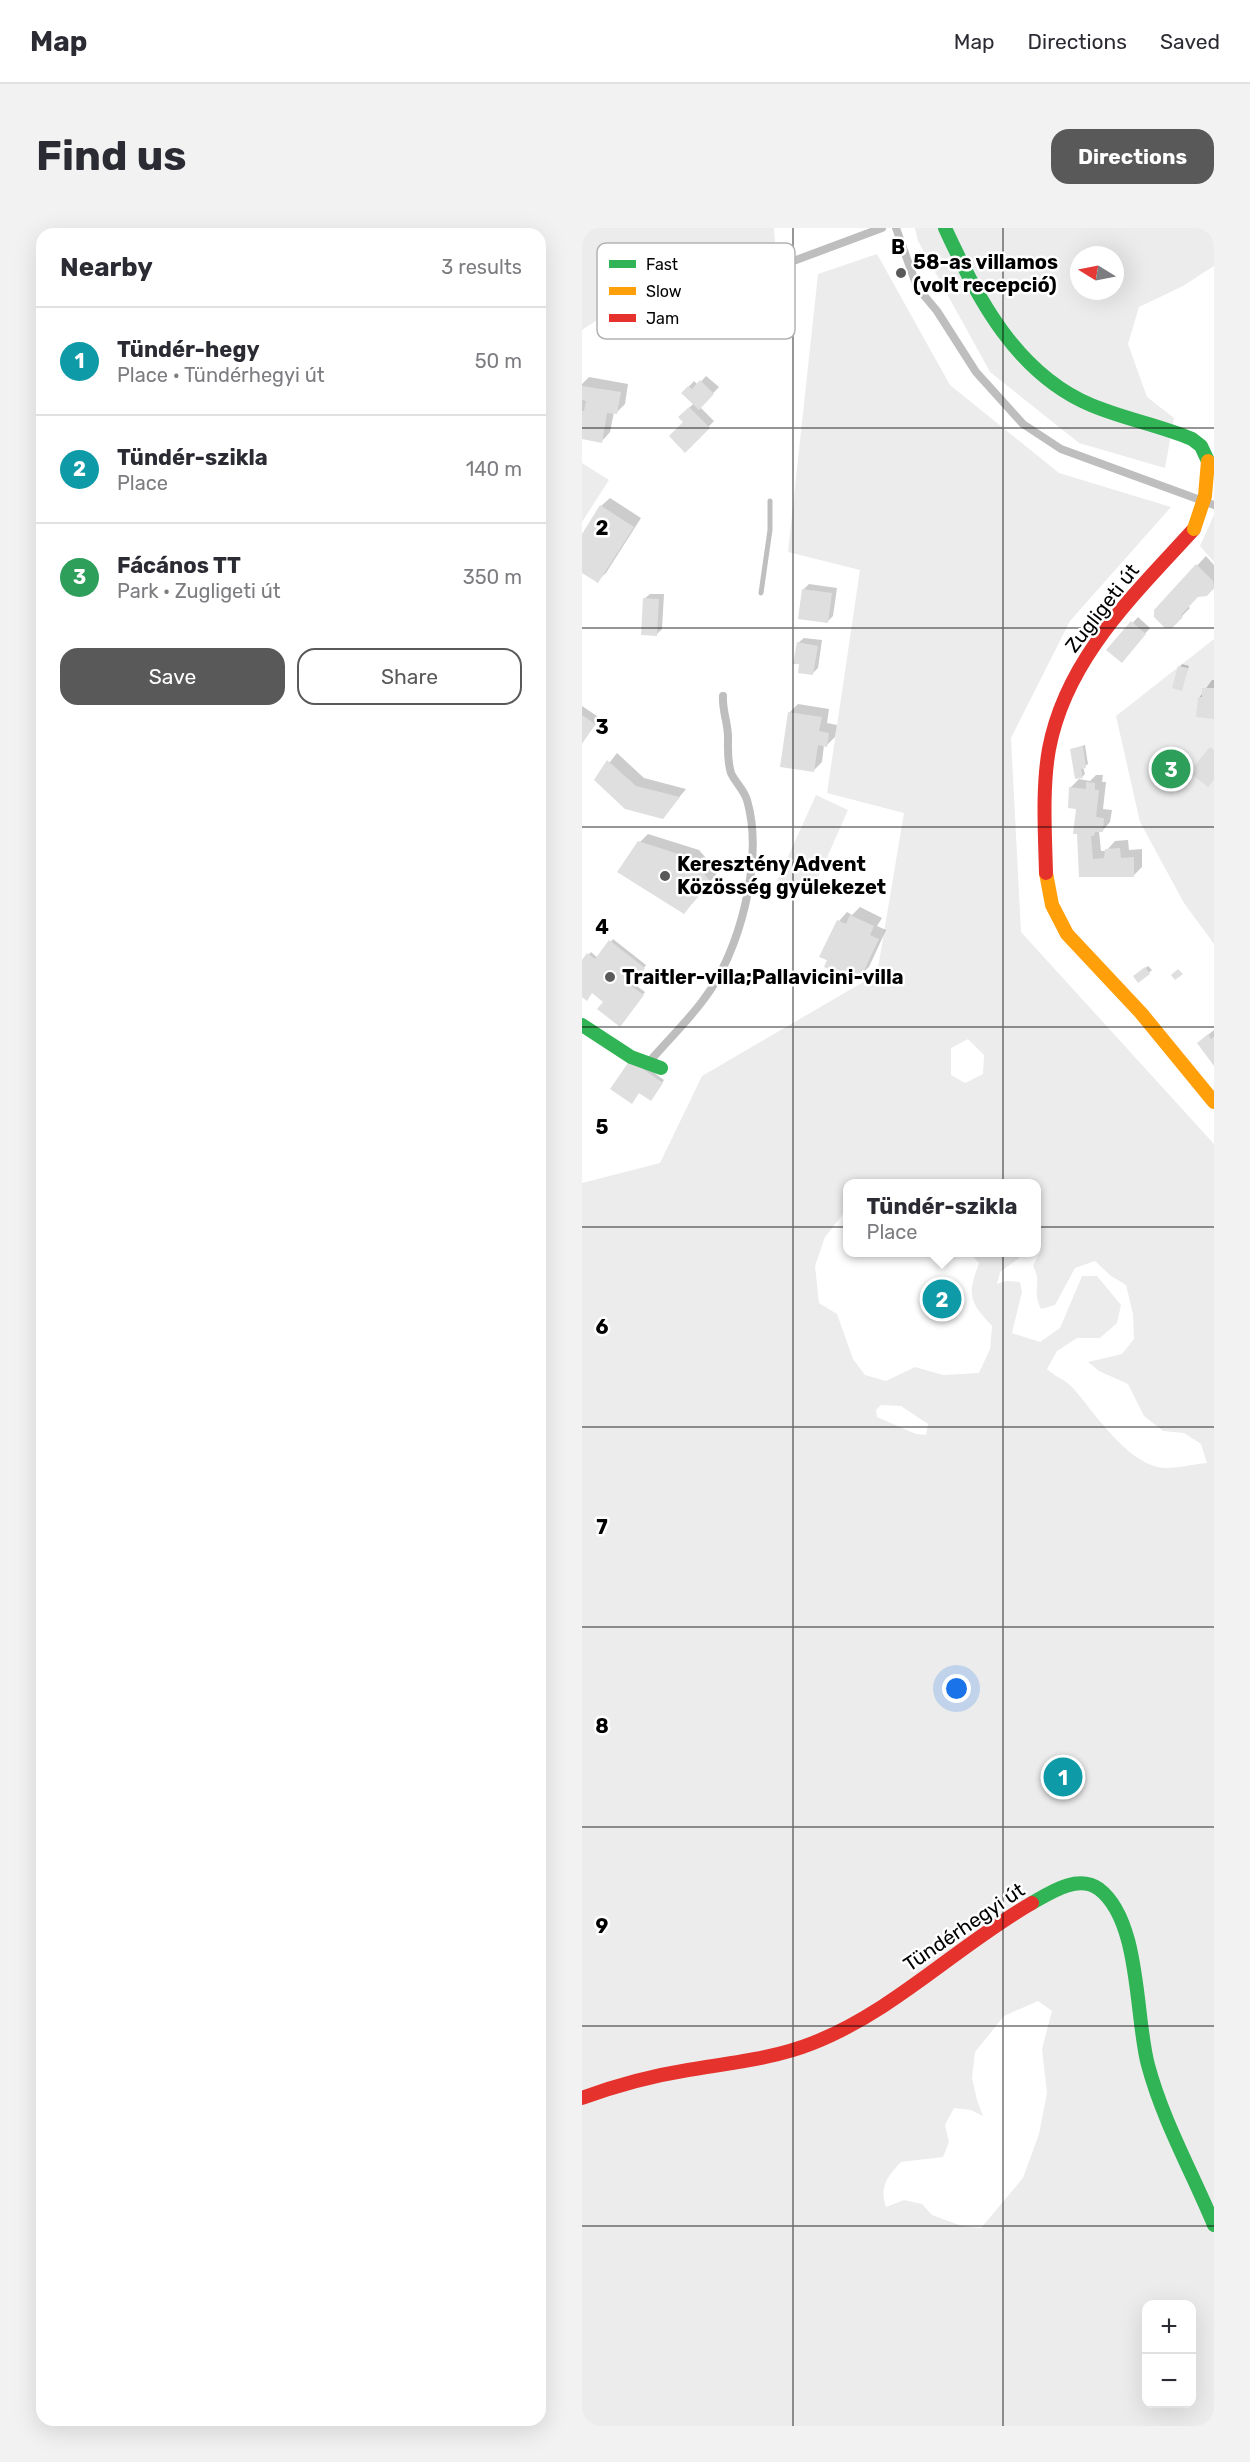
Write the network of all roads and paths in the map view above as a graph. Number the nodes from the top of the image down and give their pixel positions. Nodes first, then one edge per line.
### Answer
1 (882, 228) edge
2 (897, 228) edge
3 (945, 228) edge
4 (795, 260) edge
5 (1214, 505) edge
6 (723, 696) dead end
7 (582, 1025) edge
8 (655, 1066) joint
9 (1214, 1102) edge
10 (582, 2098) edge
11 (1214, 2225) edge

1 - 4 lane
2 - 5 lane
3 - 9 street, Zugligeti út, bridge
6 - 8 lane
7 - 8 street
10 - 11 street, Tündérhegyi út

